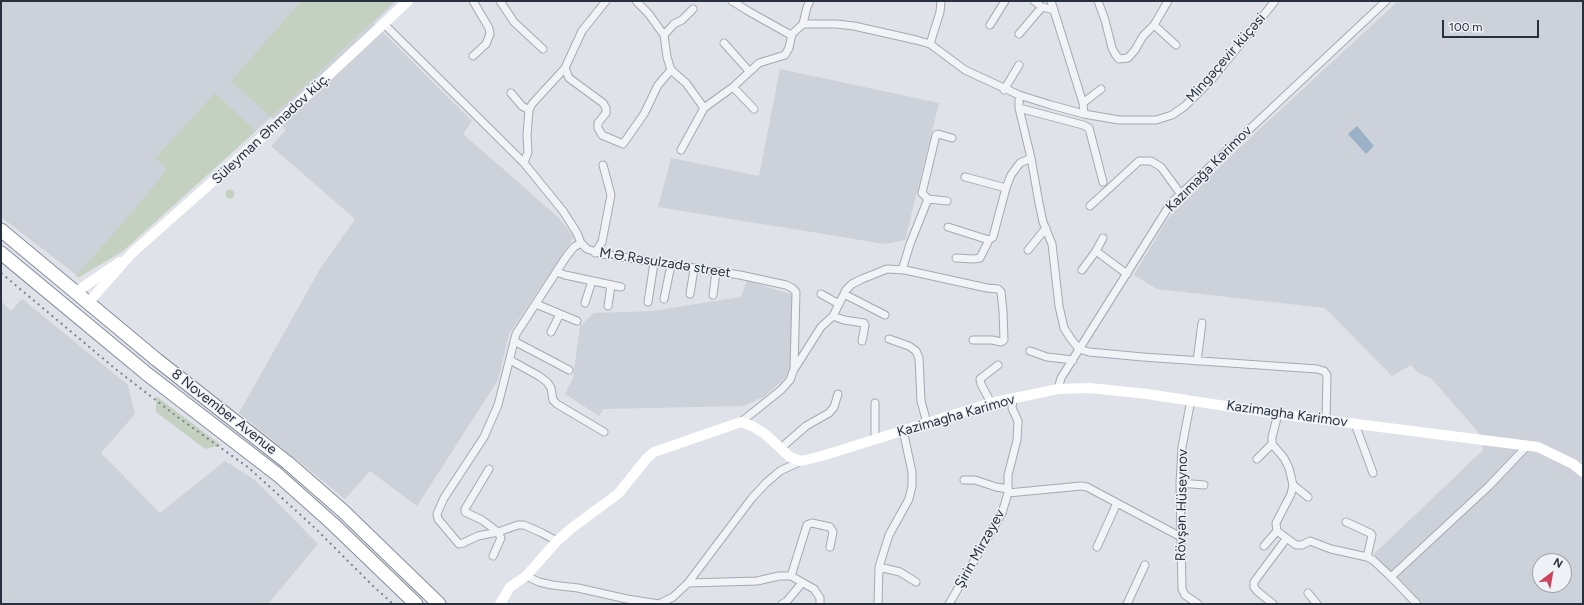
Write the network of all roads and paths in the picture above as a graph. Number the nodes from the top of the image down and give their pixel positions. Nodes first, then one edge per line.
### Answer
1 (408, 1) edge
2 (473, 1) edge
3 (500, 1) edge
4 (606, 1) edge
5 (636, 1) edge
6 (732, 1) edge
7 (810, 1) edge
8 (941, 1) edge
9 (1005, 1) edge
10 (1034, 1) edge
11 (1051, 1) edge
12 (1099, 1) edge
13 (1168, 1) edge
14 (1275, 1) edge
15 (1386, 1) edge
16 (1042, 7) junction
17 (693, 9) dead end
18 (1054, 10) junction
19 (384, 24) junction
20 (803, 24) junction
21 (990, 25) dead end
22 (1154, 25) junction
23 (792, 34) junction
24 (1020, 34) dead end
25 (664, 35) junction
26 (724, 43) dead end
27 (930, 44) junction
28 (1176, 45) dead end
29 (543, 49) dead end
30 (473, 56) dead end
31 (1019, 65) dead end
32 (565, 68) junction
33 (671, 70) junction
34 (750, 71) junction
35 (733, 87) junction
36 (1100, 89) dead end
37 (1004, 90) junction
38 (510, 93) dead end
39 (1019, 95) junction
40 (1083, 104) junction
41 (704, 108) junction
42 (1019, 108) junction
43 (754, 109) dead end
44 (529, 110) junction
45 (1084, 114) junction
46 (952, 138) dead end
47 (681, 150) dead end
48 (1031, 158) junction
49 (524, 163) junction
50 (603, 165) dead end
51 (965, 177) dead end
52 (1103, 182) dead end
53 (1006, 188) junction
54 (1180, 193) junction
55 (928, 199) junction
56 (947, 201) dead end
57 (1090, 206) dead end
58 (948, 227) dead end
59 (1046, 228) junction
60 (1, 230) edge
61 (1103, 238) dead end
62 (989, 240) junction
63 (581, 243) junction
64 (1028, 250) dead end
65 (1096, 252) junction
66 (595, 253) junction
67 (1, 254) edge
68 (131, 254) junction
69 (956, 258) dead end
70 (654, 262) junction
71 (671, 265) junction
72 (694, 269) junction
73 (902, 270) junction
74 (1082, 270) dead end
75 (557, 272) junction
76 (716, 272) junction
77 (1127, 274) junction
78 (592, 281) junction
79 (610, 285) junction
80 (621, 287) dead end
81 (76, 292) junction
82 (690, 294) dead end
83 (821, 294) dead end
84 (844, 294) junction
85 (713, 296) dead end
86 (664, 299) dead end
87 (648, 302) dead end
88 (88, 303) junction
89 (585, 303) dead end
90 (536, 304) junction
91 (839, 304) junction
92 (64, 306) junction
93 (608, 306) dead end
94 (560, 314) junction
95 (885, 315) dead end
96 (77, 316) junction
97 (833, 316) junction
98 (577, 321) dead end
99 (1202, 323) dead end
100 (551, 332) dead end
101 (889, 339) dead end
102 (973, 340) dead end
103 (514, 341) junction
104 (862, 341) dead end
105 (1079, 349) junction
106 (1030, 351) dead end
107 (510, 360) junction
108 (1073, 360) junction
109 (1197, 361) junction
110 (998, 365) dead end
111 (794, 369) junction
112 (568, 370) dead end
113 (1058, 389) junction
114 (838, 394) dead end
115 (1012, 399) junction
116 (1191, 400) junction
117 (875, 403) dead end
118 (991, 403) junction
119 (1278, 414) junction
120 (1326, 420) junction
121 (741, 422) junction
122 (927, 423) junction
123 (1355, 424) junction
124 (903, 430) junction
125 (604, 432) dead end
126 (875, 439) junction
127 (1272, 444) junction
128 (1526, 446) junction
129 (781, 448) junction
130 (1258, 459) dead end
131 (800, 461) junction
132 (489, 469) dead end
133 (1583, 472) edge
134 (1373, 473) dead end
135 (964, 480) dead end
136 (1180, 483) junction
137 (1204, 485) dead end
138 (1293, 485) junction
139 (1008, 491) junction
140 (1308, 497) dead end
141 (1117, 503) junction
142 (1346, 522) dead end
143 (1277, 531) junction
144 (498, 532) junction
145 (1181, 537) junction
146 (1286, 539) junction
147 (557, 542) junction
148 (1264, 546) dead end
149 (830, 547) dead end
150 (1097, 547) dead end
151 (494, 556) dead end
152 (1367, 557) junction
153 (1145, 565) dead end
154 (879, 567) junction
155 (526, 576) junction
156 (791, 576) junction
157 (1392, 577) junction
158 (802, 582) junction
159 (916, 582) dead end
160 (688, 584) junction
161 (1308, 593) dead end
162 (627, 601) edge
163 (1414, 603) edge
164 (416, 604) edge
165 (439, 604) edge
166 (500, 604) edge
167 (782, 604) edge
168 (820, 604) edge
169 (878, 604) edge
170 (949, 604) edge
171 (1127, 604) edge
172 (1198, 604) edge
173 (1273, 604) edge
174 (1317, 604) edge

1 - 19 street, Süleyman Əhmədov küç.
2 - 30 street
3 - 29 street
4 - 32 street
5 - 25 street
6 - 23 street
7 - 20 street
8 - 27 street
9 - 21 street
10 - 16 street
11 - 18 street
12 - 22 street
13 - 22 street
14 - 45 street, Mingəçevir küçəsi
15 - 54 street, Kazımağa Kərimov
16 - 18 street
16 - 24 street
17 - 25 street
18 - 40 street
19 - 49 street, M.Ə.Rəsulzadə street
19 - 68 street, Süleyman Əhmədov küç.
20 - 23 street
20 - 27 street, Mingəçevir küçəsi
22 - 28 street
23 - 34 street
25 - 33 street
26 - 34 street
27 - 37 street, Mingəçevir küçəsi
31 - 37 street
32 - 33 street
32 - 44 street
33 - 41 street
34 - 35 street
35 - 41 street
35 - 43 street
36 - 40 street
37 - 39 street, Mingəçevir küçəsi
38 - 44 street
39 - 42 street
39 - 45 street, Mingəçevir küçəsi
40 - 45 street
41 - 47 street
42 - 48 street
42 - 52 street
44 - 49 street
46 - 55 street
48 - 53 street
48 - 59 street
49 - 63 street, M.Ə.Rəsulzadə street
50 - 66 street
51 - 53 street
53 - 62 street
54 - 57 street
54 - 77 street, Kazımağa Kərimov
55 - 56 street
55 - 73 street
58 - 62 street
59 - 64 street
59 - 105 street
60 - 81 highway, 8 November Avenue
61 - 65 street
62 - 69 street
63 - 66 street, M.Ə.Rəsulzadə street
63 - 75 street
65 - 74 street
65 - 77 street
66 - 70 street, M.Ə.Rəsulzadə street
67 - 92 highway, 8 November Avenue
68 - 81 street
68 - 88 street
70 - 71 street, M.Ə.Rəsulzadə street
70 - 87 street
71 - 72 street, M.Ə.Rəsulzadə street
71 - 86 street
72 - 76 street, M.Ə.Rəsulzadə street
72 - 82 street
73 - 84 street
73 - 102 street
75 - 78 street
75 - 90 street
76 - 85 street
76 - 111 street, M.Ə.Rəsulzadə street
77 - 105 street, Kazımağa Kərimov
78 - 79 street
78 - 89 street
79 - 80 street
79 - 93 street
81 - 88 highway, 8 November Avenue
81 - 92 highway
83 - 91 street
84 - 91 street
84 - 95 street
88 - 96 highway
88 - 165 highway, 8 November Avenue
90 - 94 street
90 - 103 street
91 - 97 street
92 - 96 highway, 8 November Avenue
94 - 98 street
94 - 100 street
96 - 164 highway, 8 November Avenue
97 - 104 street
97 - 111 street
99 - 109 street
101 - 122 street
103 - 107 street
103 - 112 street
105 - 108 street, Kazımağa Kərimov
105 - 109 street
106 - 108 street
107 - 125 street
107 - 144 street
108 - 113 street, Kazımağa Kərimov
109 - 120 street
110 - 118 street
111 - 121 street, M.Ə.Rəsulzadə street
113 - 115 street, Kazimagha Karimov
113 - 116 street, Kazimagha Karimov
114 - 129 street
115 - 118 street, Kazimagha Karimov
115 - 139 street, Şirin Mirzəyev
116 - 119 street, Kazimagha Karimov
116 - 136 street, Rövşən Hüseynov
117 - 126 street
118 - 122 street, Kazimagha Karimov
119 - 120 street, Kazimagha Karimov
119 - 127 street
120 - 123 street, Kazimagha Karimov
121 - 129 street
121 - 147 street
122 - 124 street, Kazimagha Karimov
123 - 128 street, Kazimagha Karimov
123 - 134 street
124 - 126 street, Kazimagha Karimov
124 - 154 street
126 - 131 street, Kazimagha Karimov
127 - 130 street
127 - 138 street
128 - 133 street, Kazimagha Karimov
128 - 157 street
129 - 131 street
131 - 160 street
132 - 144 street
135 - 139 street
136 - 137 street
136 - 145 street, Rövşən Hüseynov
138 - 140 street
138 - 143 street
139 - 141 street
139 - 170 street, Şirin Mirzəyev
141 - 145 street
141 - 150 street
142 - 152 street
143 - 146 street
143 - 148 street
144 - 147 street
144 - 151 street
145 - 172 street, Rövşən Hüseynov
146 - 152 street
146 - 173 street
147 - 155 street
149 - 156 street
152 - 157 street
153 - 171 street
154 - 159 street
154 - 169 street
155 - 162 street
155 - 166 street
156 - 158 street
156 - 160 street
157 - 163 street
158 - 167 street
158 - 168 street
160 - 162 street
161 - 174 street

